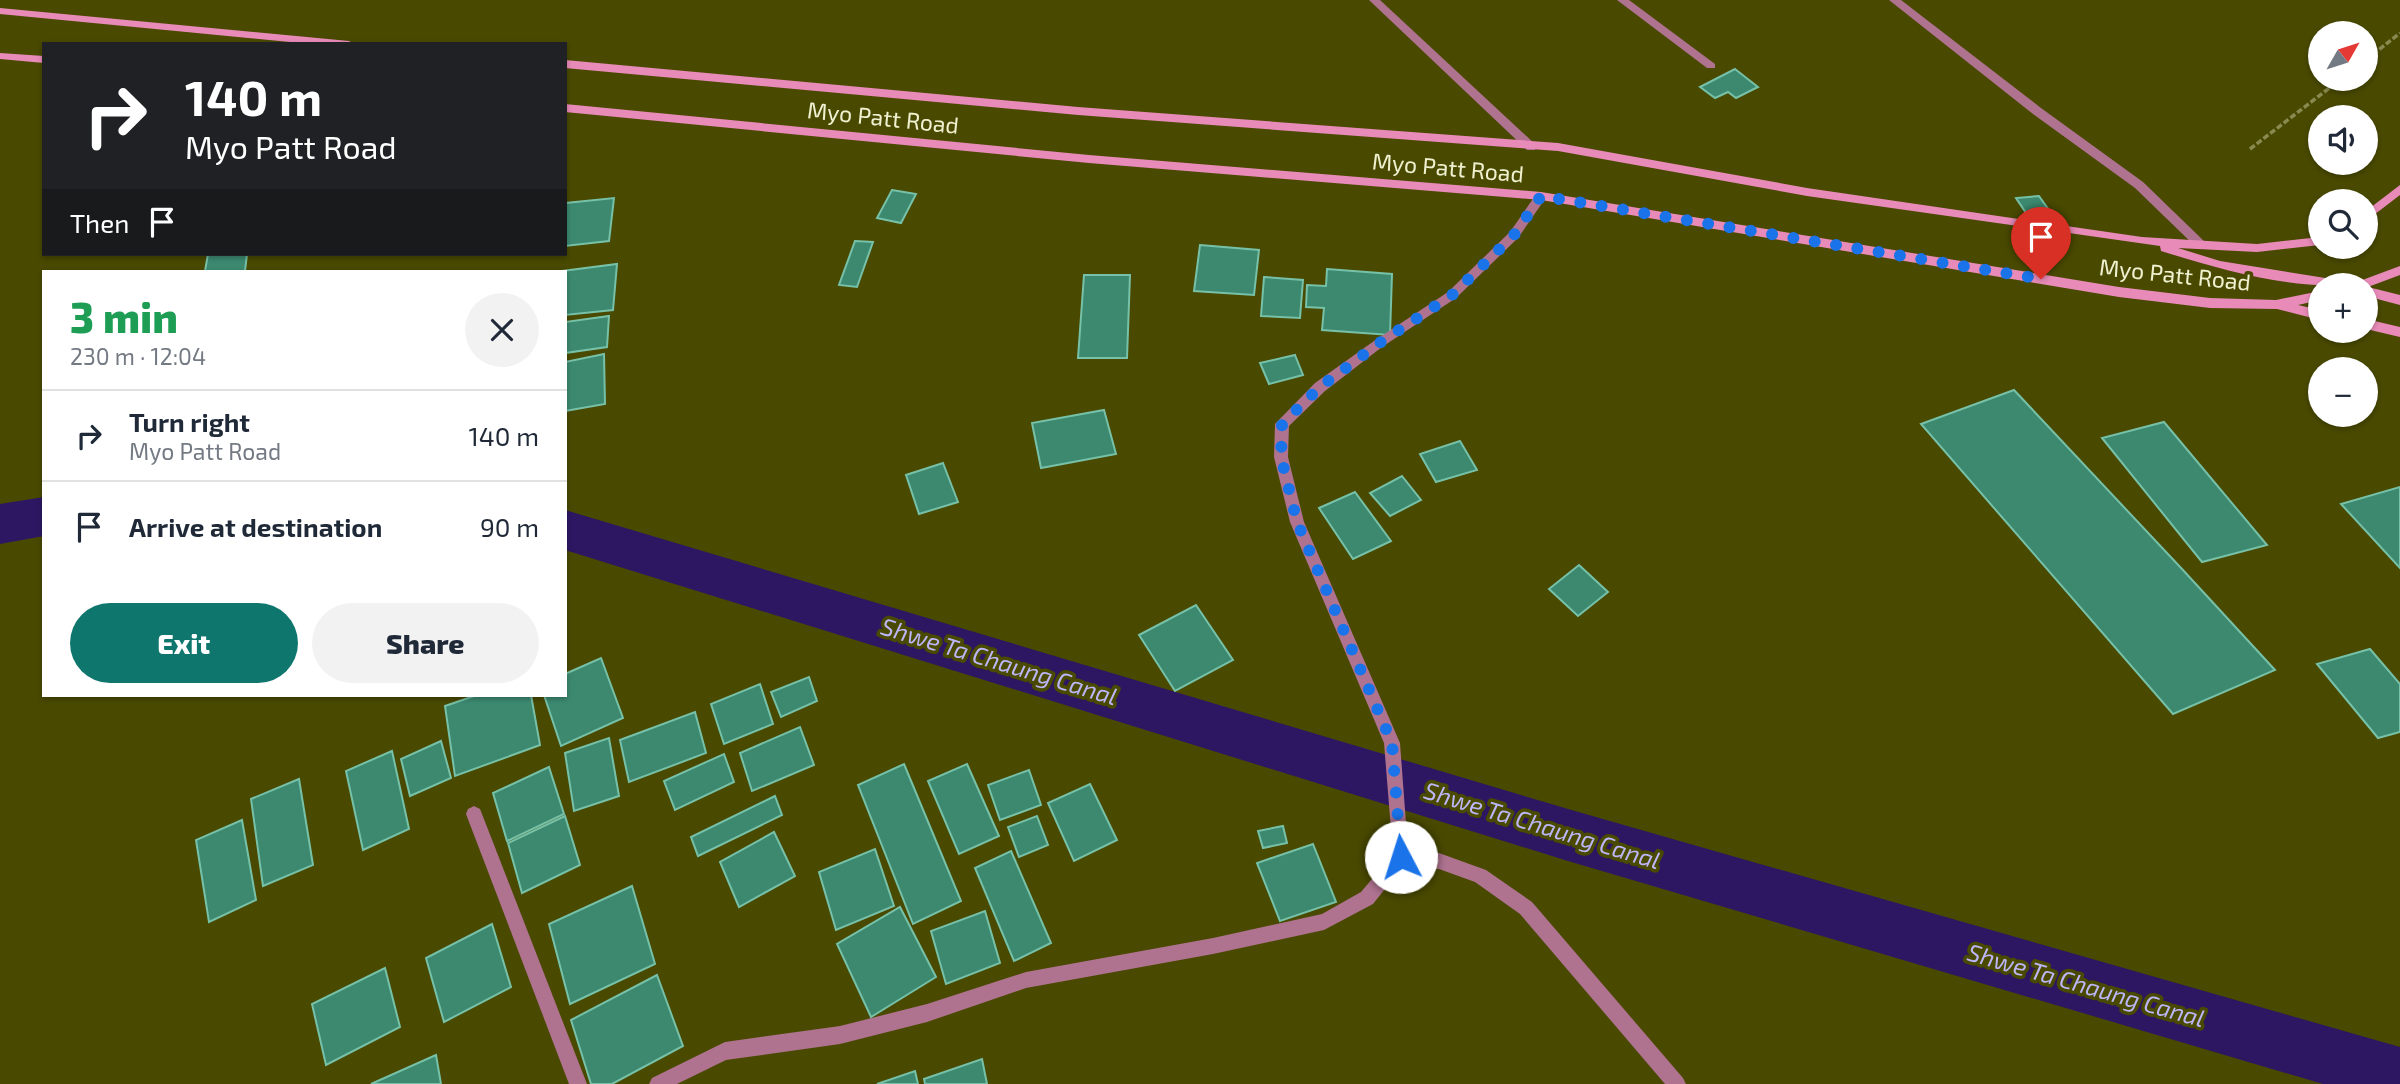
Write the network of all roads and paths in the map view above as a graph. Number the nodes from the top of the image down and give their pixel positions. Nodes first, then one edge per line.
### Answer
1 (1374, 0) edge
2 (1622, 0) edge
3 (1894, 0) edge
4 (0, 11) edge
5 (2400, 33) edge
6 (316, 42) edge
7 (2378, 50) edge
8 (0, 56) edge
9 (42, 60) edge
10 (567, 64) edge
11 (1711, 66) dead end
12 (2325, 91) edge
13 (567, 108) edge
14 (1531, 147) junction
15 (2250, 149) dead end
16 (2400, 189) edge
17 (1541, 196) junction
18 (2378, 207) edge
19 (2142, 241) junction
20 (2308, 243) edge
21 (2202, 244) junction
22 (2400, 270) edge
23 (2378, 278) edge
24 (2308, 280) edge
25 (2378, 294) edge
26 (2308, 298) edge
27 (2400, 300) edge
28 (2276, 305) junction
29 (2308, 312) edge
30 (2378, 327) edge
31 (2400, 332) edge
32 (474, 814) dead end
33 (1401, 857) junction
34 (578, 1084) edge
35 (658, 1084) edge
36 (1677, 1084) edge

1 - 14 street
2 - 11 street
3 - 21 street
4 - 6 main road
5 - 7 path
8 - 9 main road
10 - 14 main road, Myo Patt Road
12 - 15 path
13 - 17 main road, Myo Patt Road
14 - 19 main road, Myo Patt Road
16 - 18 main road
17 - 28 main road, Myo Patt Road
17 - 33 street
19 - 21 main road, Myo Patt Road
19 - 24 main road
20 - 21 main road, Myo Patt Road
22 - 23 main road
25 - 27 main road
26 - 28 main road, Myo Patt Road
28 - 29 main road
30 - 31 main road
32 - 34 street
33 - 35 street
33 - 36 street

